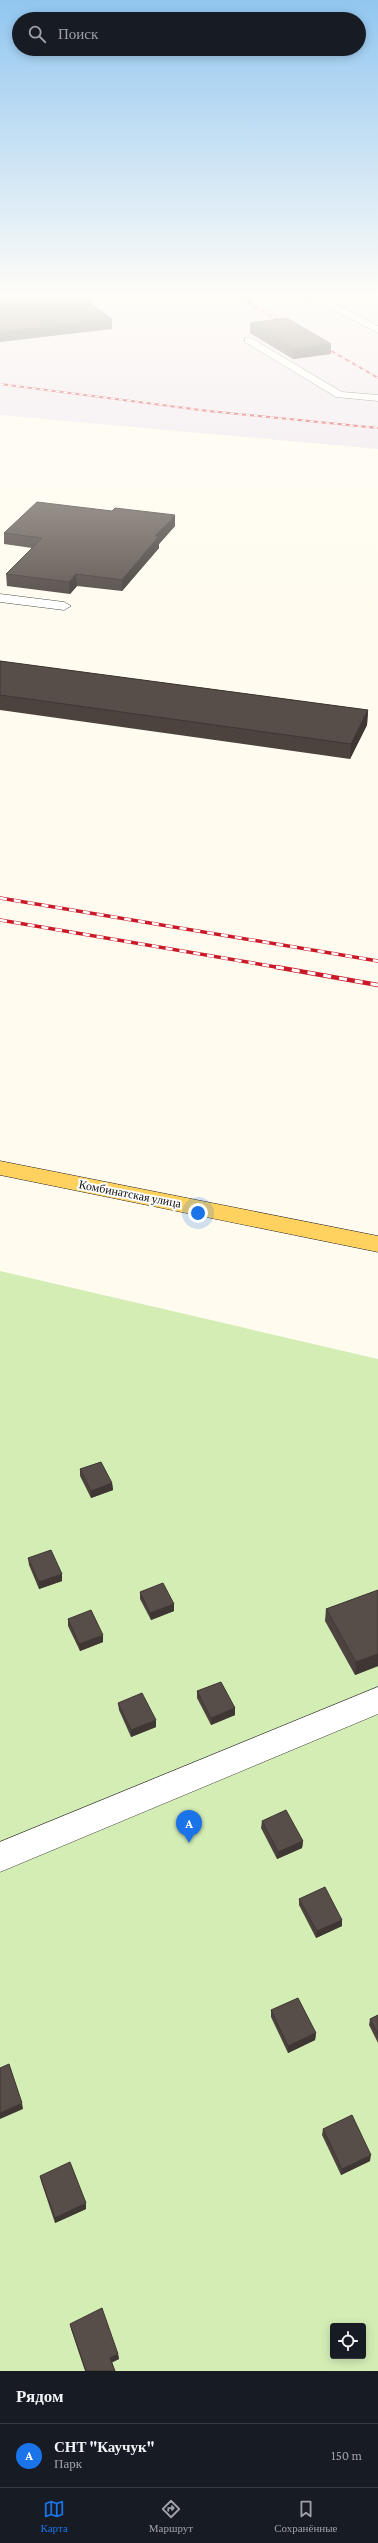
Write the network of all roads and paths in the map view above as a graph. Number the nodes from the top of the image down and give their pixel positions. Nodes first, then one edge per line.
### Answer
1 (0, 598) edge
2 (64, 606) dead end
3 (0, 1168) edge
4 (378, 1244) edge
5 (378, 1700) edge
6 (0, 1857) edge

1 - 2 street
3 - 4 main road, Комбинатская улица
5 - 6 street

